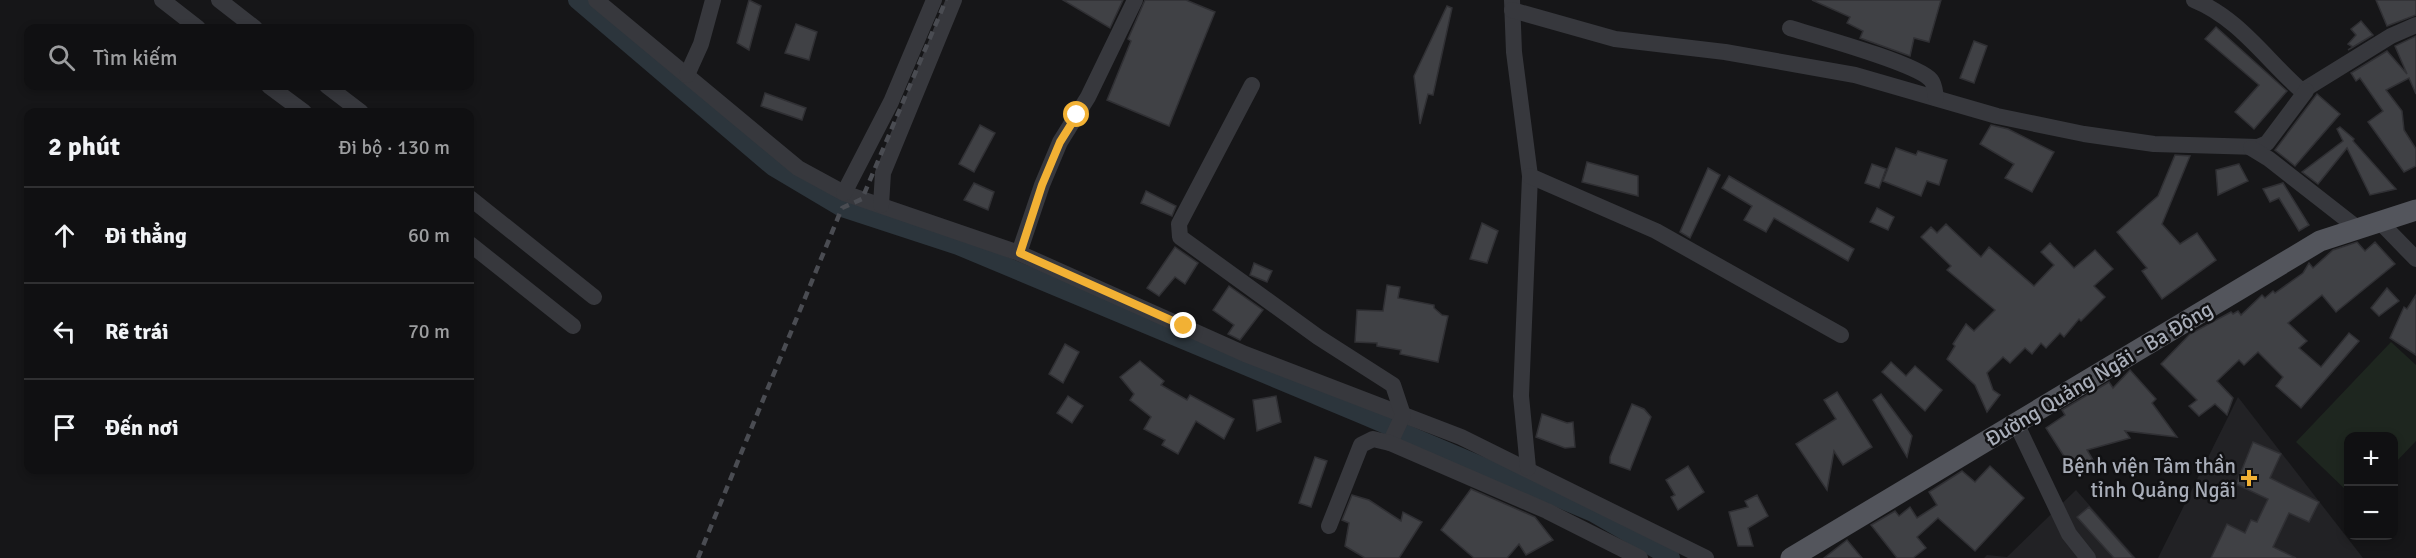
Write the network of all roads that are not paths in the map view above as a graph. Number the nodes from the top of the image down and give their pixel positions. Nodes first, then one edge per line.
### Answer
1 (162, 0) edge
2 (219, 0) edge
3 (596, 0) edge
4 (713, 0) edge
5 (934, 0) edge
6 (954, 0) edge
7 (1135, 0) edge
8 (2194, 0) edge
9 (1512, 5) edge
10 (193, 24) edge
11 (250, 24) edge
12 (2416, 25) edge
13 (1790, 28) dead end
14 (687, 75) junction
15 (1251, 85) dead end
16 (275, 90) edge
17 (332, 90) edge
18 (2306, 91) junction
19 (1936, 98) junction
20 (299, 108) edge
21 (356, 108) edge
22 (2251, 148) junction
23 (1530, 176) junction
24 (844, 193) junction
25 (474, 201) edge
26 (881, 205) junction
27 (2416, 210) edge
28 (2379, 221) junction
29 (2356, 227) junction
30 (474, 247) edge
31 (1020, 253) junction
32 (2416, 259) edge
33 (594, 297) dead end
34 (573, 326) dead end
35 (1841, 335) dead end
36 (2016, 423) junction
37 (1396, 429) junction
38 (1528, 468) junction
39 (1329, 526) dead end
40 (1640, 558) edge
41 (1706, 558) edge
42 (1791, 558) edge
43 (2088, 558) edge

1 - 10 street
2 - 11 street
3 - 14 street
4 - 14 street
5 - 24 street
6 - 26 street
7 - 31 street
8 - 18 street
9 - 19 street
9 - 23 street
12 - 18 street
13 - 19 street
14 - 24 street
15 - 37 street
16 - 20 street
17 - 21 street
18 - 22 street
19 - 22 street
22 - 29 street
23 - 35 street
23 - 38 street
24 - 26 street
25 - 33 street
26 - 31 street
27 - 28 main road, Đường Quảng Ngãi - Ba Động
28 - 29 main road, Đường Quảng Ngãi - Ba Động
28 - 32 street
29 - 36 main road, Đường Quảng Ngãi - Ba Động
30 - 34 street
31 - 37 street
36 - 42 main road, Đường Quảng Ngãi - Ba Động
36 - 43 street
37 - 38 street
37 - 39 street
37 - 40 street
38 - 41 street

